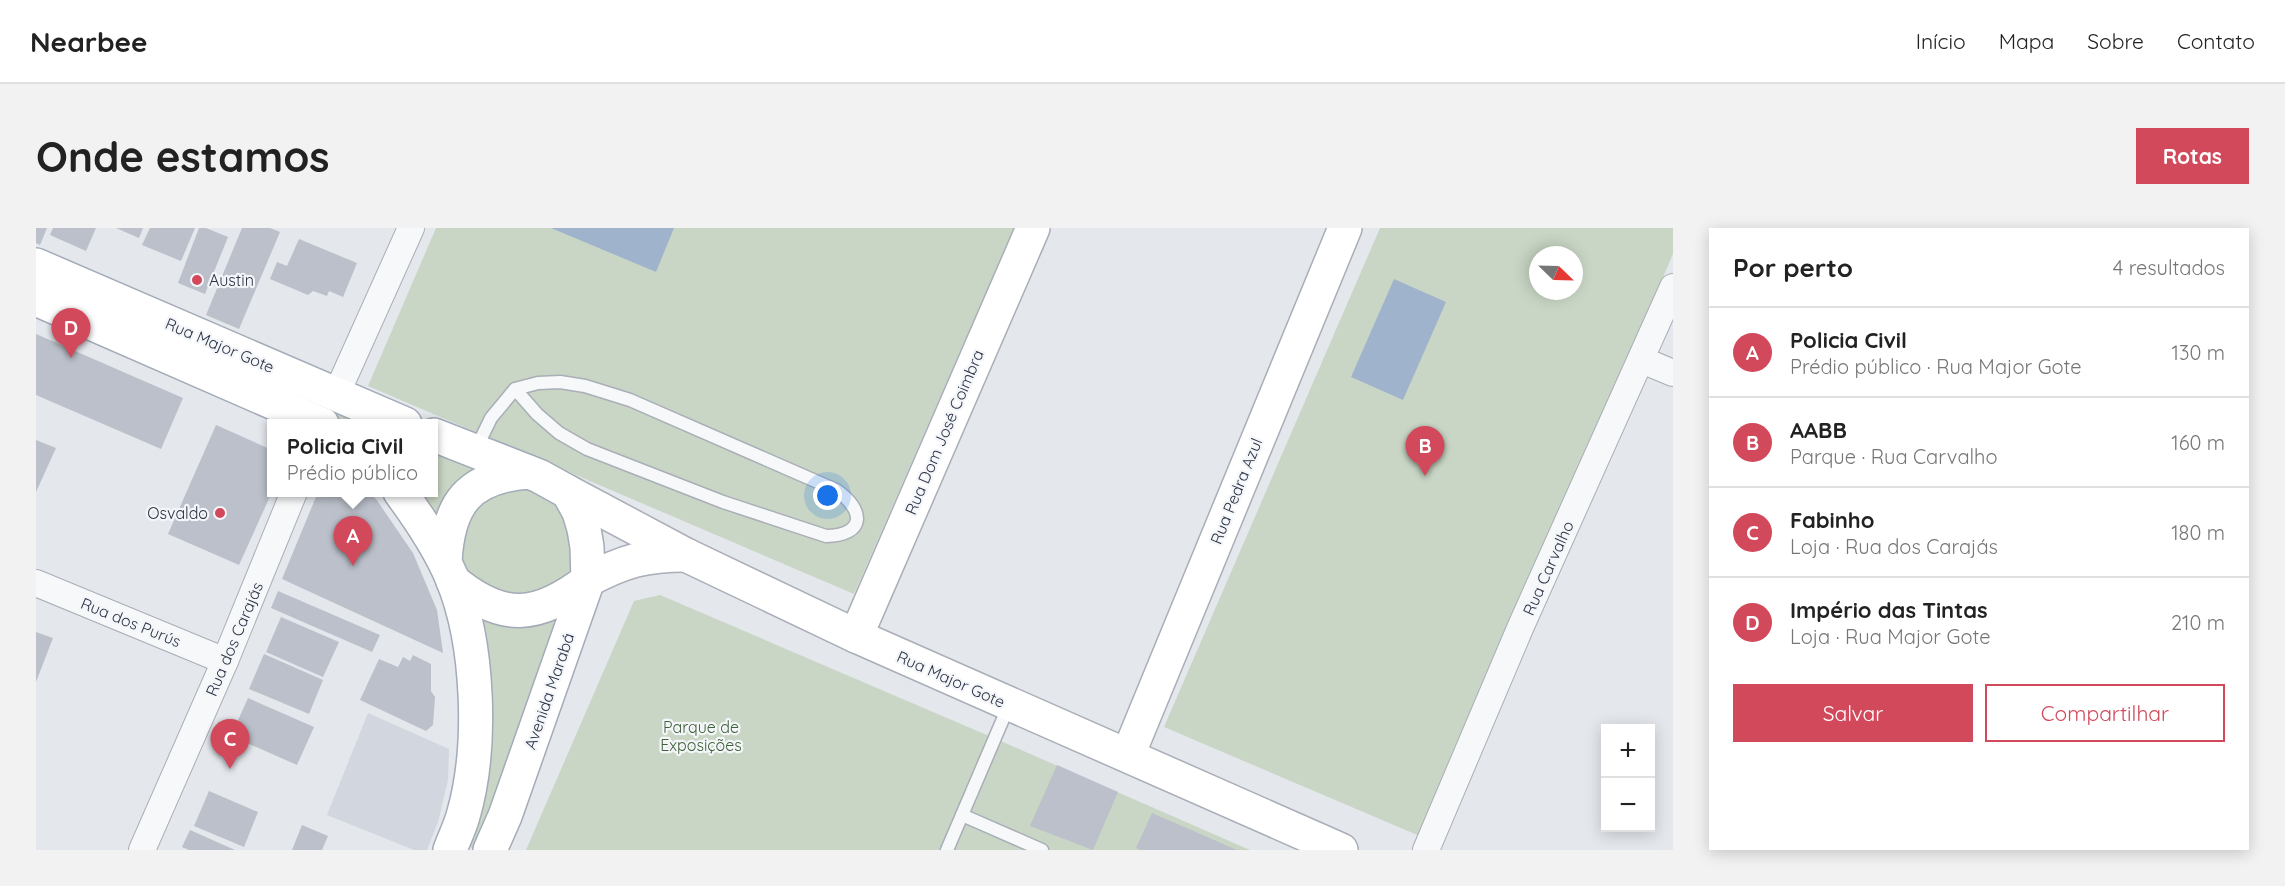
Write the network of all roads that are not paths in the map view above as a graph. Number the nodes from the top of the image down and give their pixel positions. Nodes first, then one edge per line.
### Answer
1 (411, 228) edge
2 (1033, 228) edge
3 (1345, 228) edge
4 (36, 265) edge
5 (1673, 287) edge
6 (36, 299) edge
7 (1642, 360) junction
8 (1673, 373) edge
9 (515, 389) junction
10 (329, 409) edge
11 (383, 419) edge
12 (438, 437) edge
13 (474, 452) junction
14 (528, 472) junction
15 (568, 492) junction
16 (292, 497) edge
17 (403, 497) edge
18 (686, 555) junction
19 (449, 571) junction
20 (588, 580) junction
21 (36, 583) edge
22 (856, 636) junction
23 (225, 661) junction
24 (1009, 705) junction
25 (1128, 755) junction
26 (962, 815) junction
27 (142, 850) edge
28 (450, 850) edge
29 (490, 850) edge
30 (947, 850) edge
31 (1042, 850) edge
32 (1341, 850) edge
33 (1426, 850) edge

1 - 10 street
2 - 22 street, Rua Dom José Coimbra
3 - 25 street, Rua Pedra Azul
4 - 10 street, Rua Major Gote
5 - 7 street, Rua Carvalho
6 - 10 street, Rua Major Gote
7 - 8 street
7 - 33 street, Rua Carvalho
9 - 9 lane
9 - 13 lane
10 - 11 street, Rua Major Gote
12 - 13 street, Rua Major Gote
13 - 14 street, Rua Major Gote
14 - 15 street, Rua Major Gote
14 - 19 street
15 - 18 street, Rua Major Gote
15 - 20 street, Avenida Marabá
16 - 23 street, Rua dos Carajás
17 - 19 street
18 - 20 street
18 - 22 street, Rua Major Gote
19 - 20 street
19 - 28 street
20 - 29 street, Avenida Marabá
21 - 23 street, Rua dos Purús
22 - 24 street, Rua Major Gote
23 - 27 street, Rua dos Carajás
24 - 25 street, Rua Major Gote
24 - 26 lane
25 - 32 street, Rua Major Gote
26 - 30 lane
26 - 31 lane

